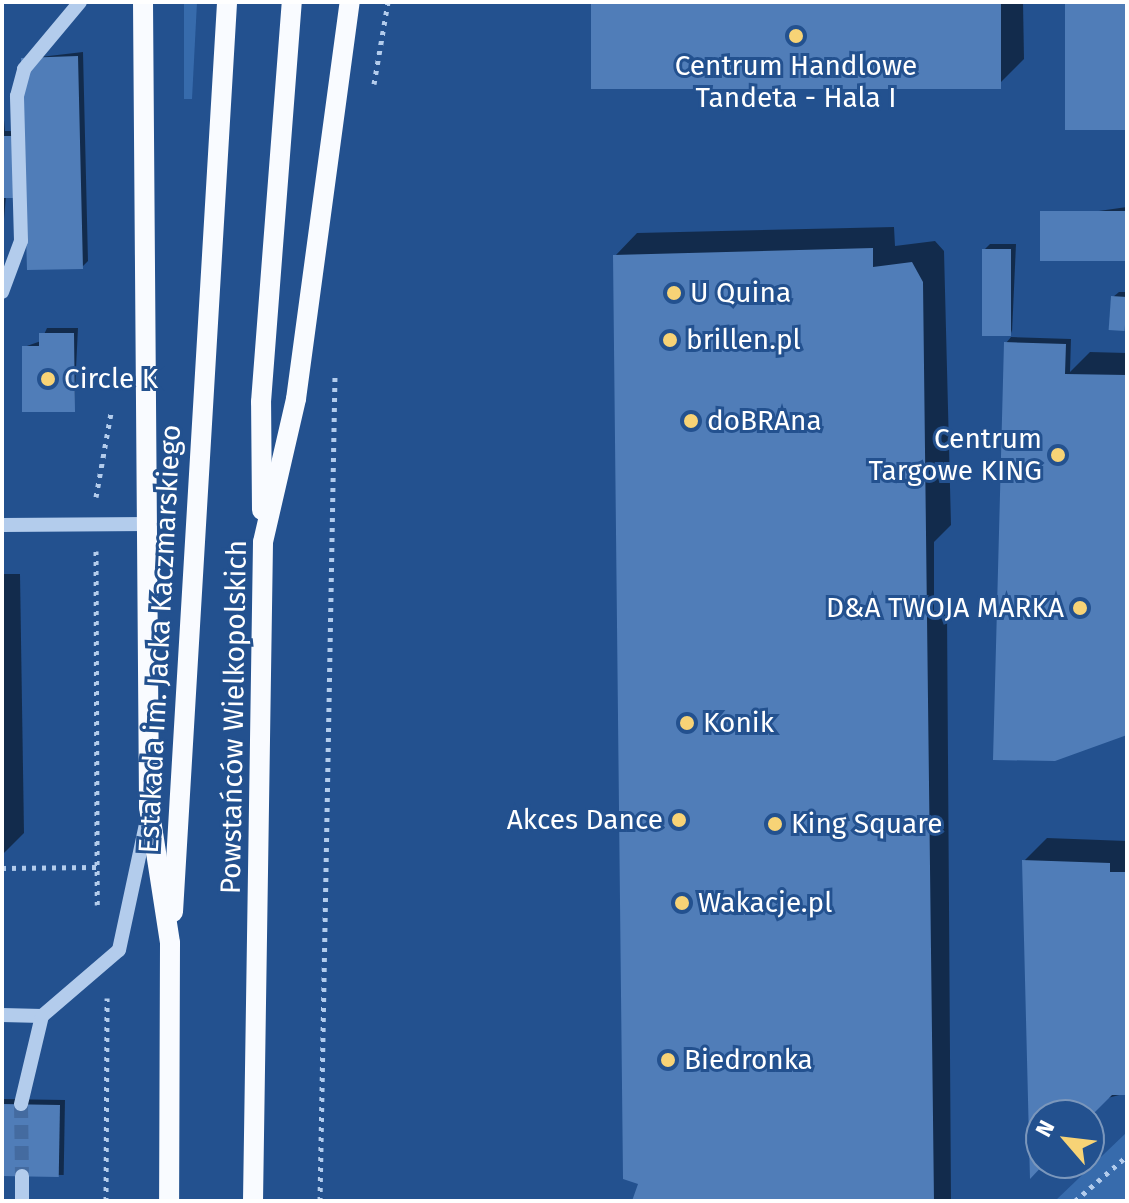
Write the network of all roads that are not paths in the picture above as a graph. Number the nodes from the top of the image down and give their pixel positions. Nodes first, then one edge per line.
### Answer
1 (80, 2) edge
2 (143, 2) edge
3 (227, 2) edge
4 (292, 2) edge
5 (350, 2) edge
6 (2, 292) edge
7 (148, 524) junction
8 (2, 525) edge
9 (263, 542) junction
10 (149, 807) junction
11 (170, 943) junction
12 (2, 1015) edge
13 (42, 1016) junction
14 (21, 1104) tunnel mouth
15 (22, 1176) tunnel mouth
16 (22, 1201) edge
17 (169, 1201) edge
18 (253, 1201) edge

1 - 6 street
2 - 7 main road
3 - 11 main road, Estakada im. Jacka Kaczmarskiego
4 - 9 main road
5 - 9 main road, Powstańców Wielkopolskich
7 - 8 street
7 - 10 main road
9 - 18 main road, Powstańców Wielkopolskich
10 - 11 main road
10 - 13 street
11 - 17 main road
12 - 13 street
13 - 14 street
15 - 16 street

